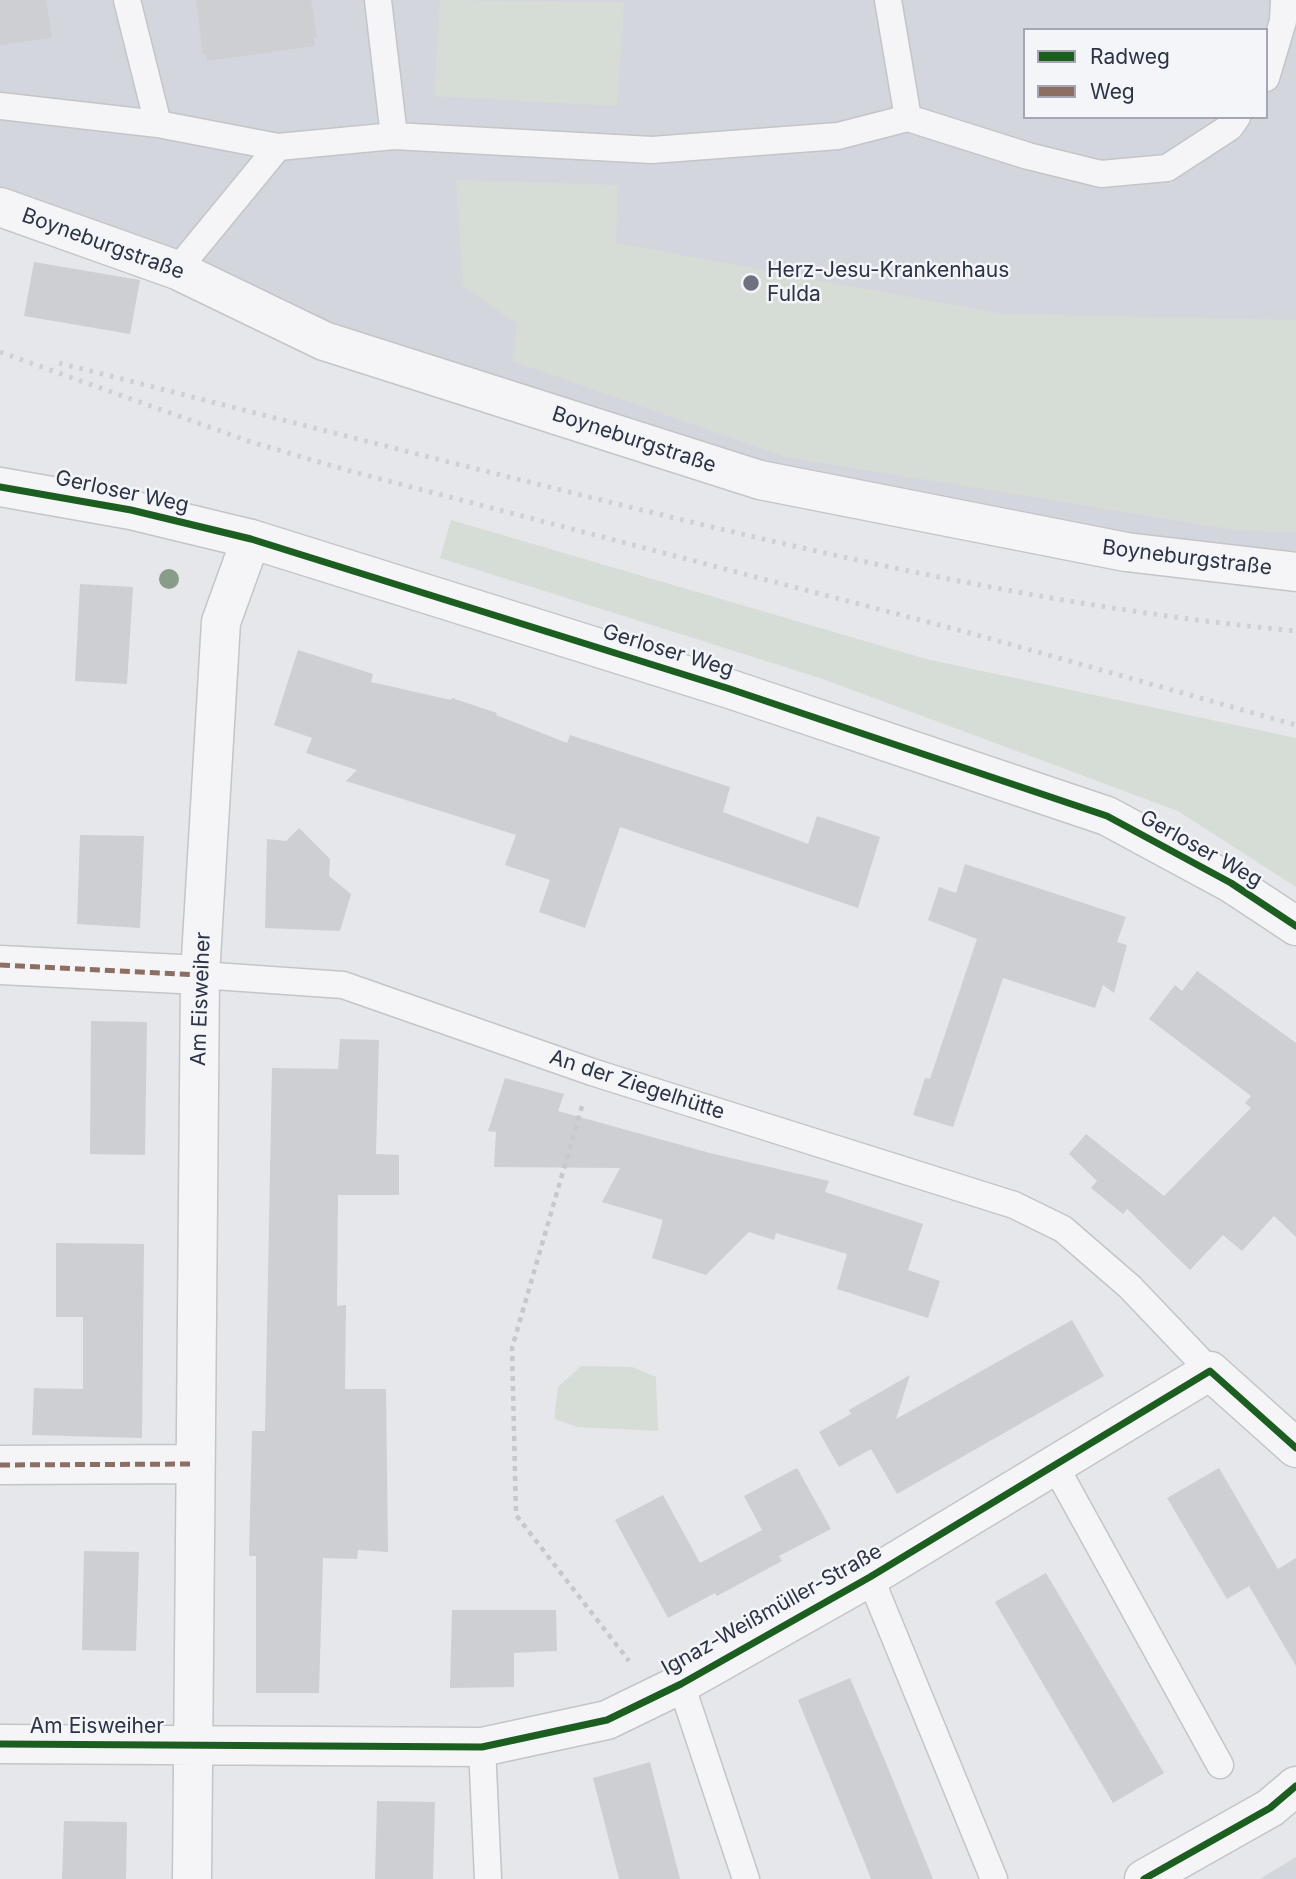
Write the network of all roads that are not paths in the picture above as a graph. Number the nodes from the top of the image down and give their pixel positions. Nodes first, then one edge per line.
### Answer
1 (127, 0) edge
2 (378, 0) edge
3 (888, 0) edge
4 (1284, 0) edge
5 (1268, 71) edge
6 (0, 106) edge
7 (908, 118) junction
8 (1236, 119) edge
9 (158, 124) junction
10 (394, 135) junction
11 (278, 147) junction
12 (0, 206) edge
13 (177, 270) junction
14 (0, 487) edge
15 (251, 540) junction
16 (1296, 572) edge
17 (1296, 926) edge
18 (0, 965) edge
19 (200, 975) junction
20 (1210, 1371) junction
21 (1296, 1448) edge
22 (194, 1464) junction
23 (1054, 1464) junction
24 (0, 1465) edge
25 (870, 1577) junction
26 (681, 1684) junction
27 (193, 1743) junction
28 (0, 1744) edge
29 (482, 1748) junction
30 (1220, 1765) dead end
31 (1287, 1797) edge
32 (192, 1879) edge
33 (488, 1879) edge
34 (746, 1879) edge
35 (995, 1879) edge
36 (1144, 1879) edge

1 - 9 lane
2 - 10 lane
3 - 7 lane
4 - 5 lane
6 - 9 lane
7 - 8 lane
7 - 10 lane
9 - 11 lane
10 - 11 lane
11 - 13 lane
12 - 13 street, Boyneburgstraße
13 - 16 street, Boyneburgstraße
14 - 15 street, Gerloser Weg
15 - 17 street, Gerloser Weg
15 - 19 street, Am Eisweiher
18 - 19 street, An der Ziegelhütte
19 - 20 lane, An der Ziegelhütte
19 - 22 street, Am Eisweiher
20 - 21 street
20 - 23 street, Ignaz-Weißmüller-Straße
22 - 24 street
22 - 27 street, Am Eisweiher
23 - 25 street, Ignaz-Weißmüller-Straße
23 - 30 lane
25 - 26 street, Ignaz-Weißmüller-Straße
25 - 35 lane, Ignaz-Weißmüller-Straße
26 - 29 street, Ignaz-Weißmüller-Straße
26 - 34 lane, Ignaz-Weißmüller-Straße
27 - 28 street, Am Eisweiher
27 - 29 street, Ignaz-Weißmüller-Straße
27 - 32 street, Am Eisweiher
29 - 33 lane
31 - 36 street

